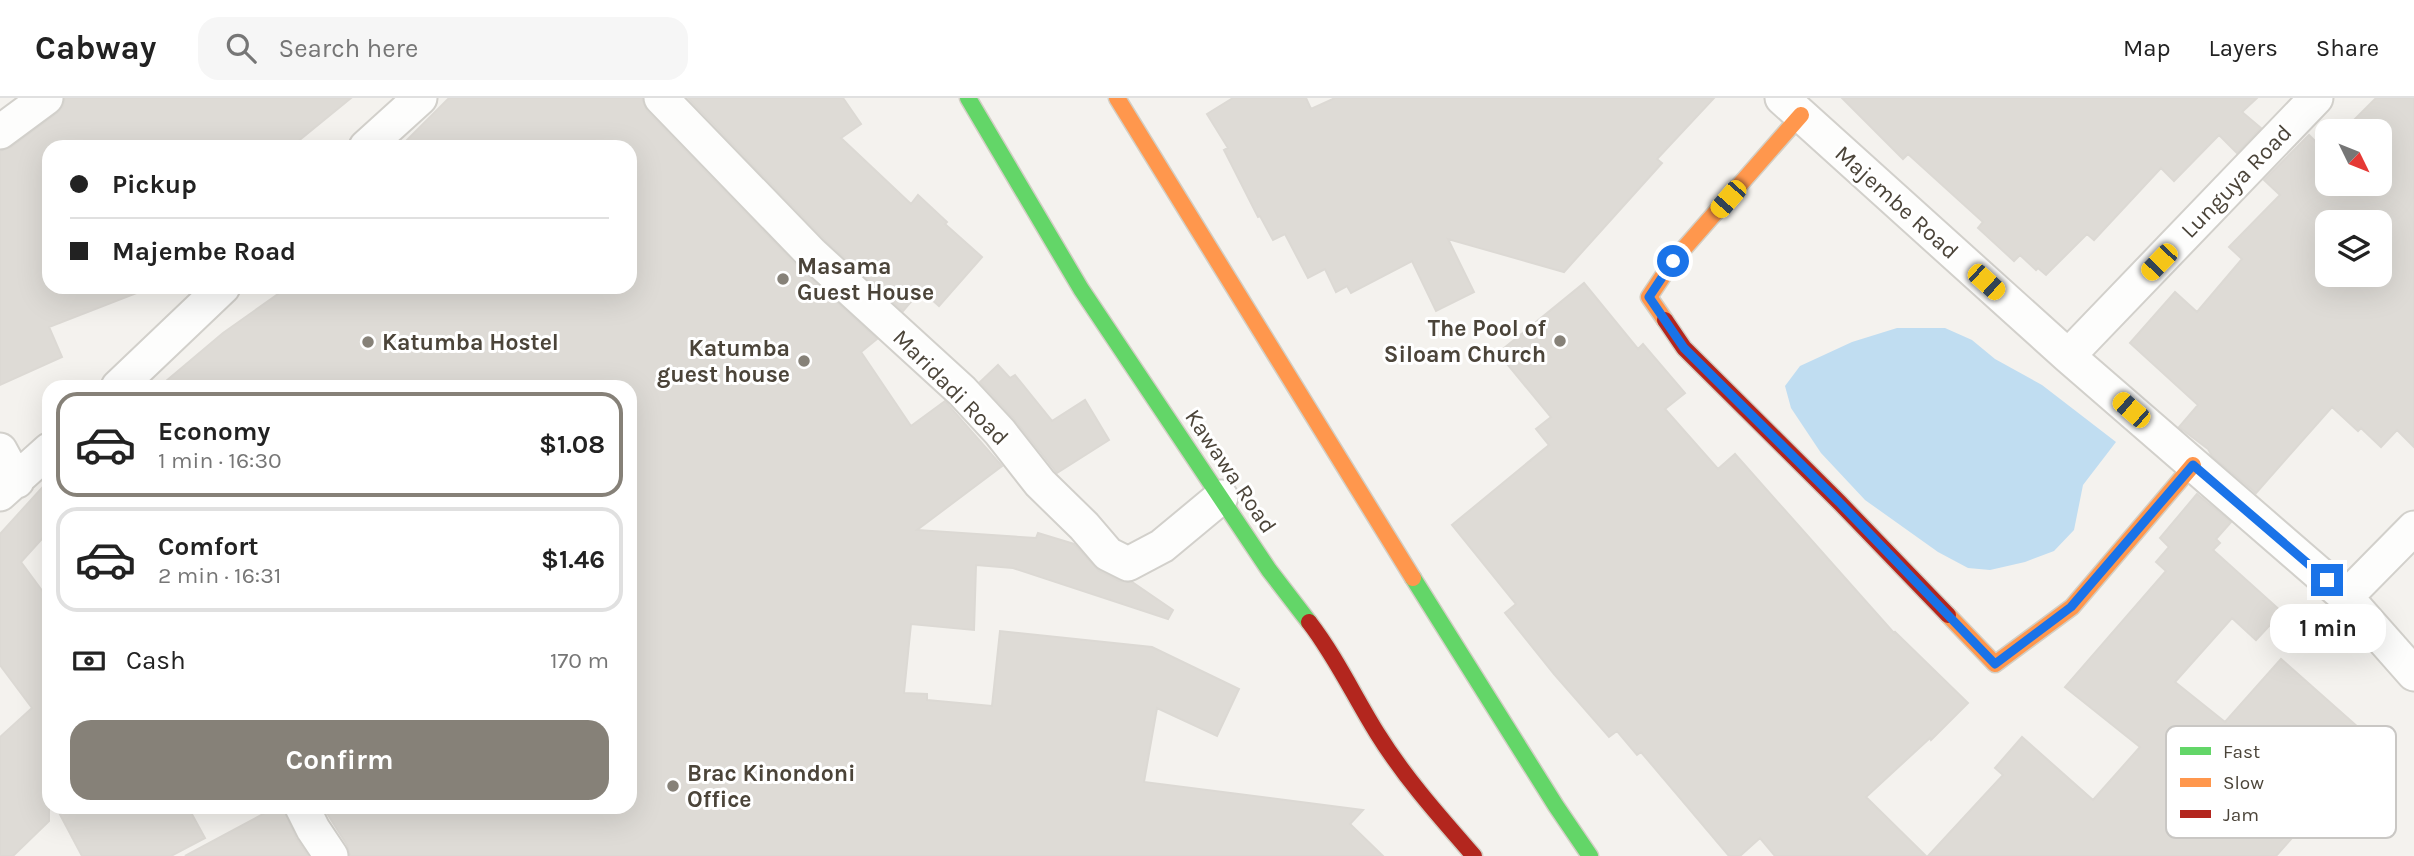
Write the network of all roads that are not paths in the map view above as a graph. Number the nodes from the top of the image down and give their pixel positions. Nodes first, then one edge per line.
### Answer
1 (46, 98) edge
2 (420, 98) edge
3 (661, 98) edge
4 (968, 98) edge
5 (1116, 98) edge
6 (2316, 98) edge
7 (1791, 106) edge
8 (0, 132) edge
9 (374, 140) edge
10 (216, 294) edge
11 (2068, 356) junction
12 (125, 380) edge
13 (0, 450) edge
14 (42, 456) edge
15 (2193, 465) junction
16 (8, 487) edge
17 (1221, 497) junction
18 (2414, 527) edge
19 (2346, 597) junction
20 (2414, 674) edge
21 (306, 814) edge
22 (331, 856) edge
23 (1474, 856) edge
24 (1590, 856) edge

1 - 8 street
2 - 9 street
3 - 17 street, Maridadi Road
4 - 17 main road, Kawawa Road
5 - 24 main road
6 - 11 street, Lunguya Road
7 - 11 street, Majembe Road
7 - 15 main road
10 - 12 street
11 - 15 street, Majembe Road
13 - 16 street
14 - 16 street
15 - 19 street, Majembe Road
17 - 23 main road, Kawawa Road
18 - 19 street
19 - 20 street, Majembe Road
21 - 22 street

